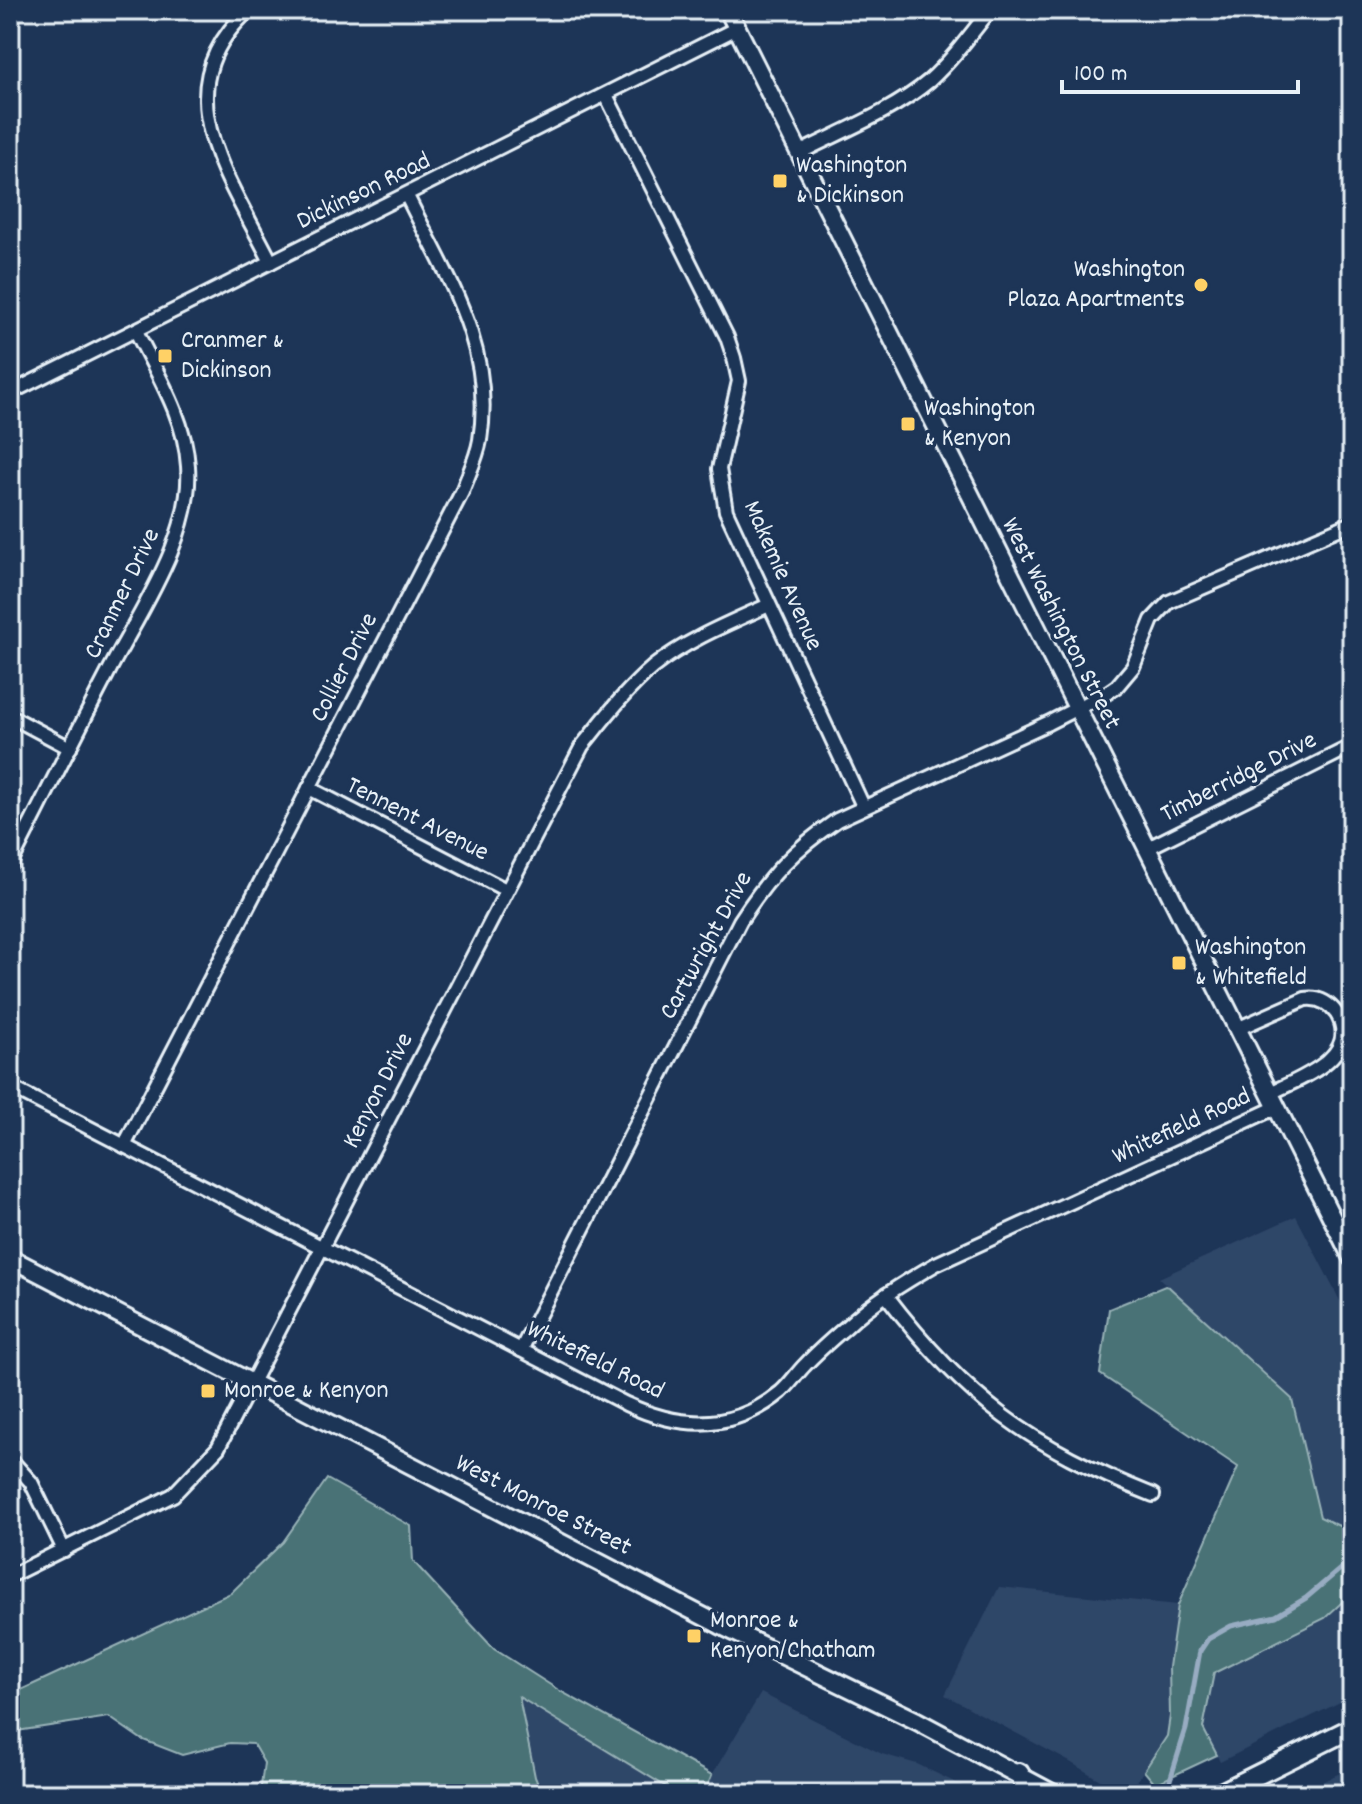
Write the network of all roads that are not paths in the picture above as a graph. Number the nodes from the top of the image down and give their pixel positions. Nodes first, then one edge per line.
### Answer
1 (249, 10) edge
2 (728, 10) edge
3 (990, 10) edge
4 (737, 28) junction
5 (606, 95) junction
6 (799, 153) junction
7 (407, 196) junction
8 (271, 262) junction
9 (136, 331) junction
10 (10, 393) edge
11 (1352, 523) edge
12 (769, 605) junction
13 (1076, 709) junction
14 (10, 716) edge
15 (1352, 746) edge
16 (70, 748) junction
17 (309, 788) junction
18 (863, 806) junction
19 (1146, 849) junction
20 (10, 865) edge
21 (506, 890) junction
22 (1237, 1029) junction
23 (10, 1087) edge
24 (1273, 1100) junction
25 (124, 1146) junction
26 (323, 1248) junction
27 (10, 1258) edge
28 (1352, 1258) edge
29 (886, 1295) junction
30 (521, 1350) junction
31 (253, 1385) junction
32 (10, 1459) edge
33 (1153, 1495) dead end
34 (64, 1550) junction
35 (10, 1576) edge
36 (1352, 1728) edge
37 (1019, 1773) junction
38 (1030, 1794) edge
39 (1054, 1794) edge
40 (1219, 1794) edge

1 - 8 street
2 - 4 street, West Washington Street
3 - 6 street
4 - 5 street, Dickinson Road
4 - 6 street, West Washington Street
5 - 7 street, Dickinson Road
5 - 12 street, Makemie Avenue
6 - 13 street, West Washington Street
7 - 8 street, Dickinson Road
7 - 17 street, Collier Drive
8 - 9 street, Dickinson Road
9 - 10 street, Dickinson Road
9 - 16 street, Cranmer Drive
11 - 13 street, Cartwright Drive
12 - 18 street, Makemie Avenue
12 - 21 street, Kenyon Drive
13 - 18 street, Cartwright Drive
13 - 19 street, West Washington Street
14 - 16 street
15 - 19 street, Timberridge Drive
16 - 20 street, Cranmer Drive
17 - 21 street, Tennent Avenue
17 - 25 street, Collier Drive
18 - 30 street, Cartwright Drive
19 - 22 street, West Washington Street
21 - 26 street, Kenyon Drive
22 - 24 street, West Washington Street
22 - 24 street, Whitefield Road
23 - 25 street, Whitefield Road
24 - 28 street, West Washington Street
24 - 29 street, Whitefield Road
25 - 26 street, Whitefield Road
26 - 30 street, Whitefield Road
26 - 31 street, Kenyon Drive
27 - 31 street, West Monroe Street
29 - 30 street, Whitefield Road
29 - 33 street
31 - 34 street, Kenyon Drive
31 - 37 street, West Monroe Street
32 - 34 street
34 - 35 street, Kenyon Drive
36 - 40 main road
37 - 38 main road
37 - 39 street, West Monroe Street

